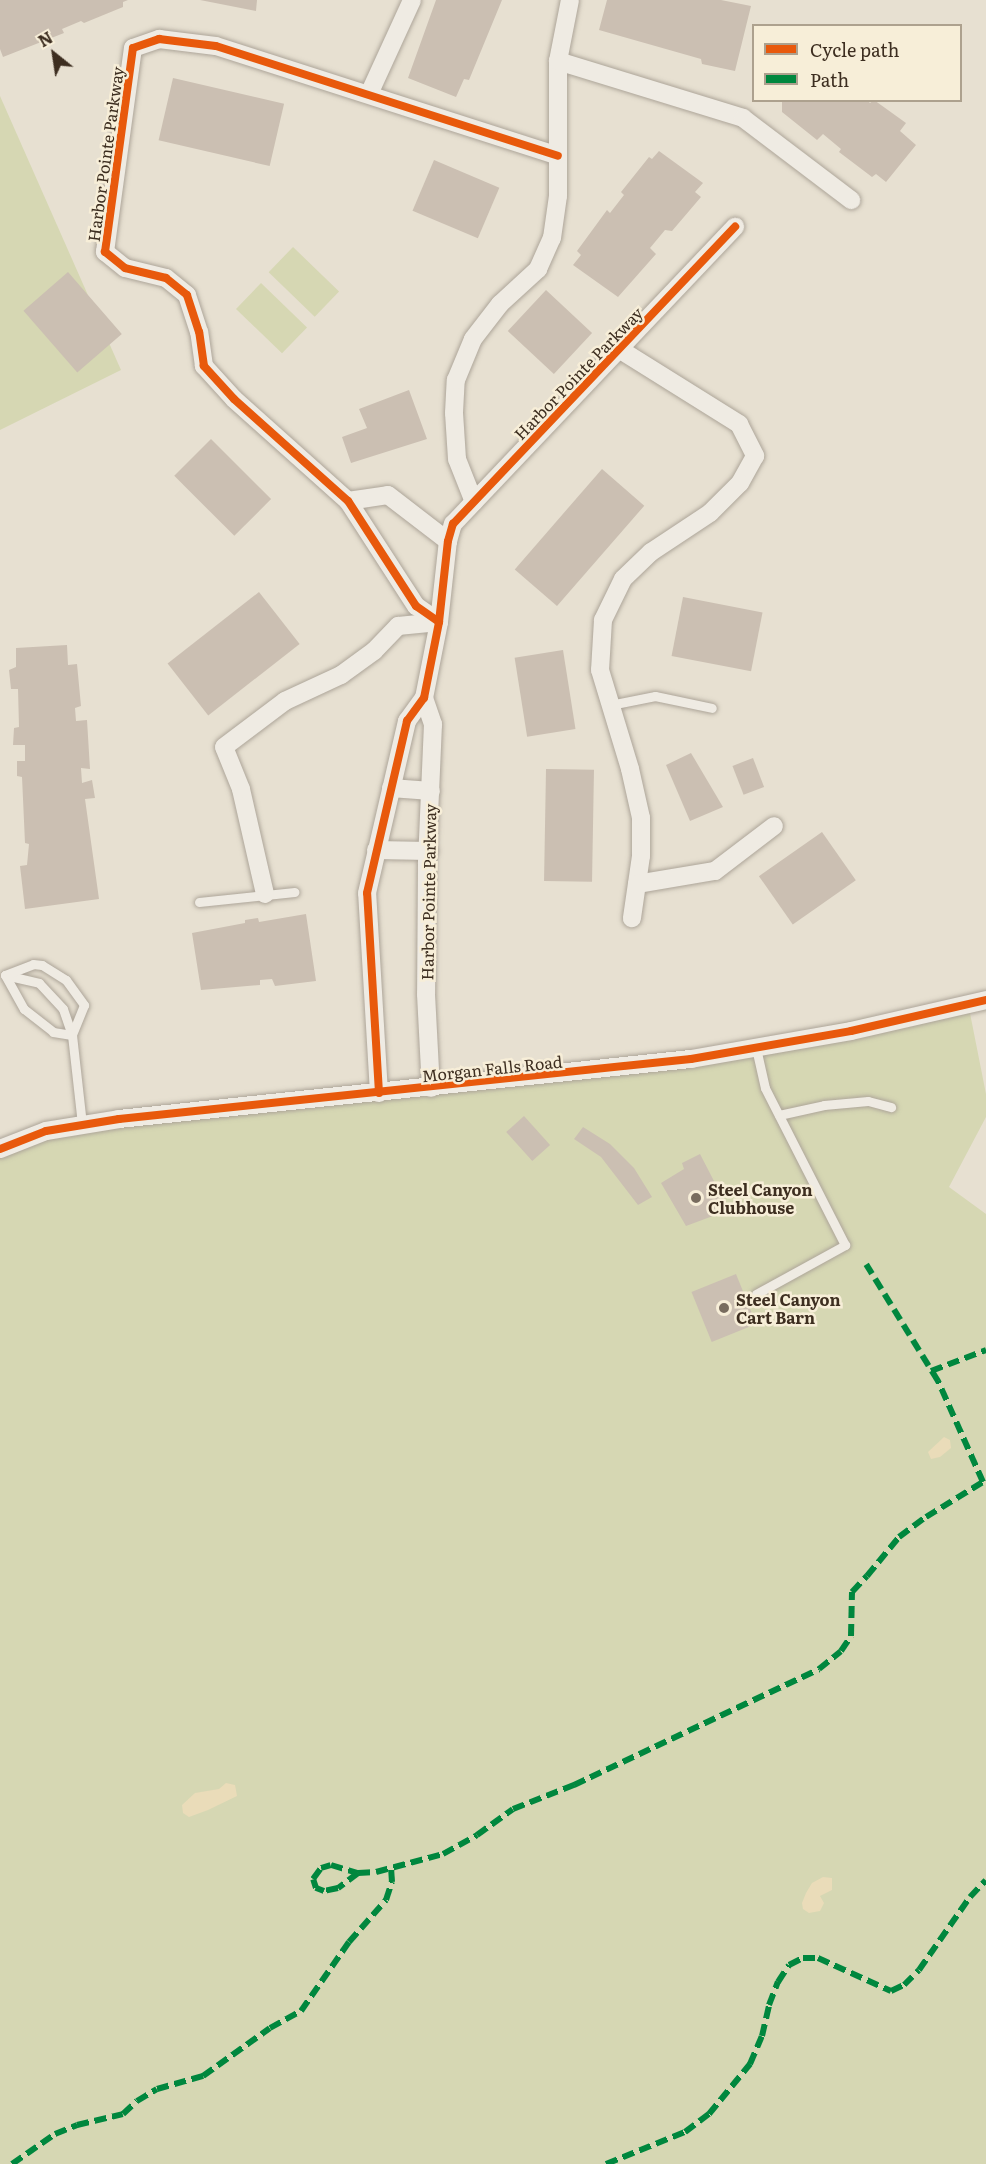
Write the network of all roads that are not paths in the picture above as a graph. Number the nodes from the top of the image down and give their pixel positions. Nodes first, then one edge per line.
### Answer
1 (412, 0) edge
2 (570, 0) edge
3 (558, 61) junction
4 (369, 94) junction
5 (558, 156) junction
6 (850, 200) dead end
7 (735, 227) dead end
8 (619, 349) junction
9 (348, 501) junction
10 (474, 502) junction
11 (448, 541) junction
12 (439, 622) junction
13 (424, 698) junction
14 (610, 705) junction
15 (712, 708) dead end
16 (391, 788) junction
17 (431, 791) junction
18 (774, 826) dead end
19 (376, 850) junction
20 (429, 851) junction
21 (637, 884) junction
22 (294, 892) dead end
23 (265, 894) junction
24 (200, 903) dead end
25 (632, 918) dead end
26 (5, 975) junction
27 (986, 1000) edge
28 (72, 1035) junction
29 (756, 1048) junction
30 (431, 1088) junction
31 (379, 1093) junction
32 (891, 1107) dead end
33 (779, 1115) junction
34 (82, 1124) junction
35 (0, 1149) edge
36 (756, 1294) dead end

1 - 4 street
2 - 3 street
3 - 5 street
3 - 6 street
4 - 5 street
4 - 9 street, Harbor Pointe Parkway
5 - 10 street
7 - 8 street, Harbor Pointe Parkway
8 - 10 street, Harbor Pointe Parkway
8 - 14 street, Harbor Pointe Parkway
9 - 11 street
9 - 12 street
10 - 11 street, Harbor Pointe Parkway
11 - 12 street, Harbor Pointe Parkway
12 - 13 street, Harbor Pointe Parkway
12 - 23 street
13 - 16 street, Harbor Pointe Parkway
13 - 17 street, Harbor Pointe Parkway
14 - 15 lane
14 - 21 street, Harbor Pointe Parkway
16 - 17 street
16 - 19 street, Harbor Pointe Parkway
17 - 20 street, Harbor Pointe Parkway
18 - 21 street
19 - 20 street
19 - 31 street, Harbor Pointe Parkway
20 - 30 street, Harbor Pointe Parkway
21 - 25 street, Harbor Pointe Parkway
22 - 23 lane
23 - 24 lane
26 - 28 lane
26 - 28 lane
26 - 28 lane
27 - 29 street, Morgan Falls Road
28 - 34 lane
29 - 30 street, Morgan Falls Road
29 - 33 lane
30 - 31 street, Morgan Falls Road
31 - 34 street, Morgan Falls Road
32 - 33 lane
33 - 36 lane
34 - 35 street, Morgan Falls Road

